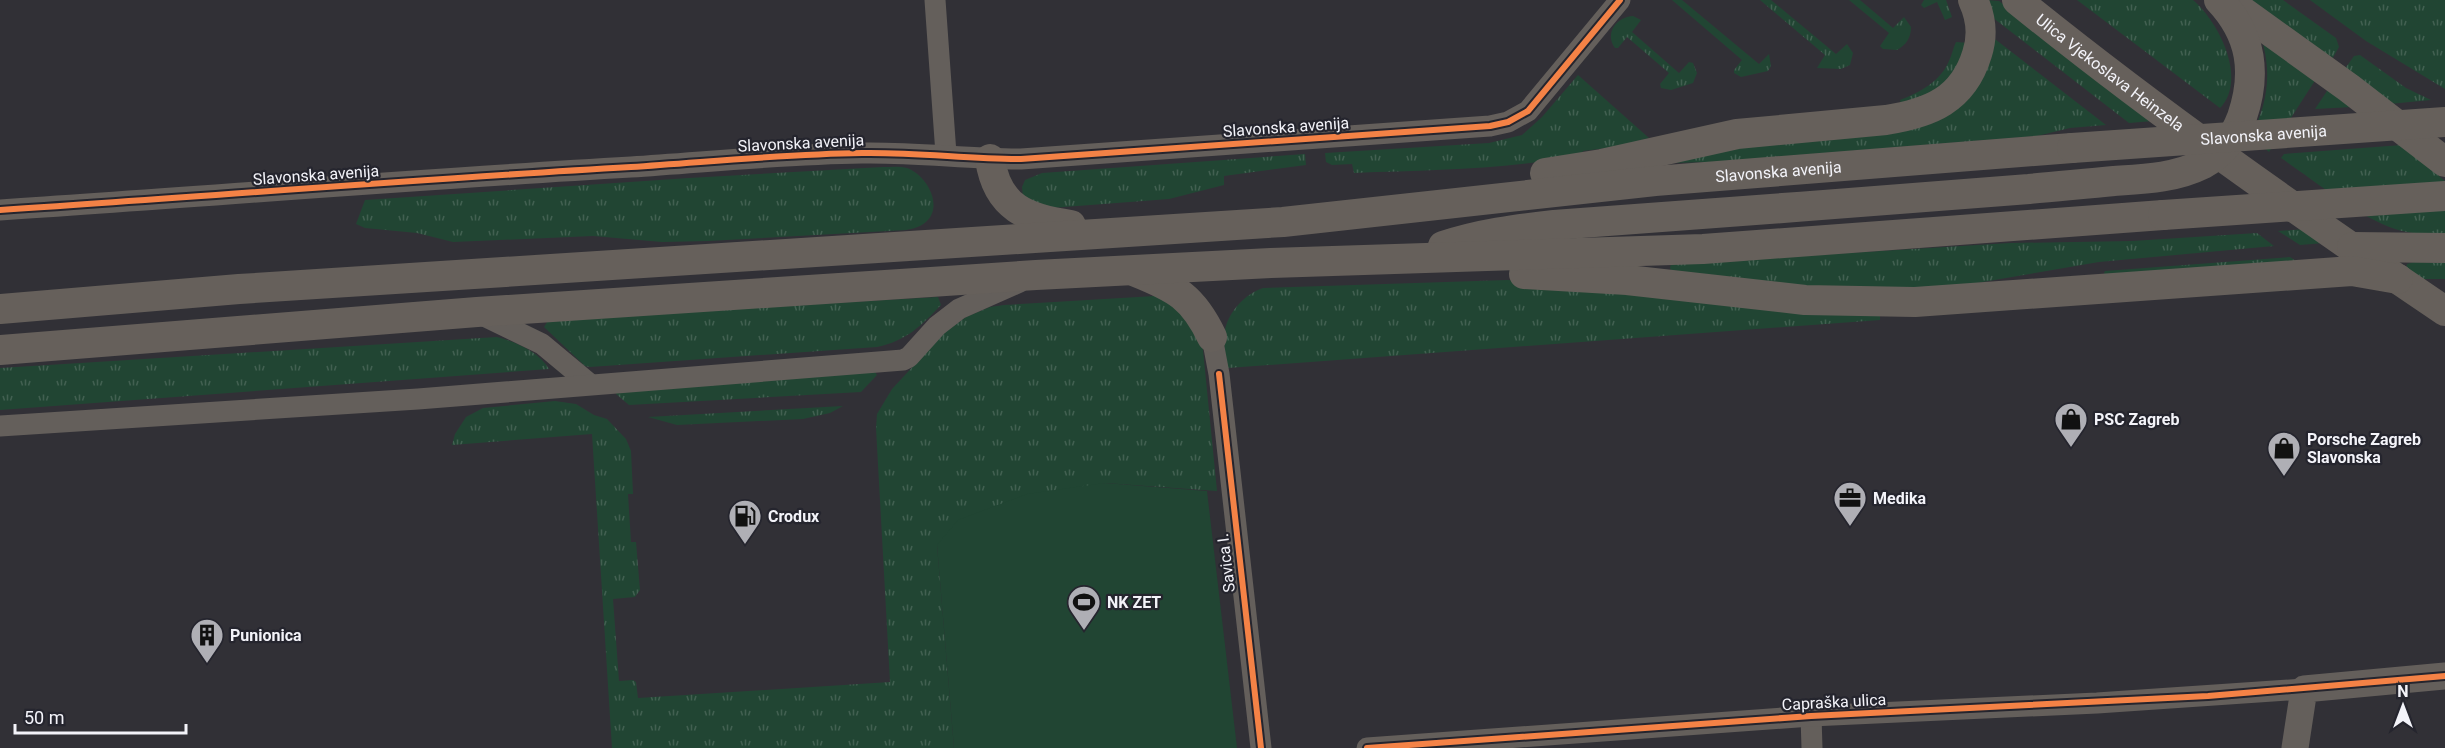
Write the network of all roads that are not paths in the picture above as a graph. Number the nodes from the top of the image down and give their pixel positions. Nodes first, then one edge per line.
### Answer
1 (935, 0) edge
2 (1620, 0) edge
3 (1973, 0) edge
4 (2016, 0) edge
5 (2219, 0) edge
6 (2226, 0) edge
7 (2445, 122) edge
8 (946, 154) junction
9 (2219, 154) junction
10 (990, 159) junction
11 (2445, 162) edge
12 (2445, 196) edge
13 (1427, 207) junction
14 (0, 210) edge
15 (1125, 232) junction
16 (2352, 248) junction
17 (2445, 248) edge
18 (1409, 258) junction
19 (1130, 270) junction
20 (1036, 275) junction
21 (2398, 279) junction
22 (0, 309) edge
23 (2445, 310) edge
24 (477, 312) junction
25 (1212, 337) joint
26 (0, 350) edge
27 (590, 384) junction
28 (0, 426) edge
29 (2445, 676) edge
30 (2304, 689) junction
31 (1811, 716) junction
32 (1261, 748) edge
33 (1366, 748) edge
34 (1812, 748) edge
35 (2295, 748) edge

1 - 8 street
2 - 10 street, Slavonska avenija
3 - 13 main road
4 - 9 main road, Ulica Vjekoslava Heinzela
5 - 9 main road
6 - 11 main road
7 - 13 main road, Slavonska avenija, bridge
8 - 10 street, Slavonska avenija
8 - 14 street, Slavonska avenija
9 - 16 main road, Ulica Vjekoslava Heinzela
9 - 18 main road
10 - 15 main road
12 - 18 main road, bridge
13 - 15 main road, Slavonska avenija
15 - 22 main road, Slavonska avenija
16 - 17 main road
16 - 21 main road, Ulica Vjekoslava Heinzela
18 - 19 main road
18 - 21 main road
19 - 20 main road
19 - 25 main road
20 - 24 main road
20 - 27 street
21 - 23 main road, Ulica Vjekoslava Heinzela
24 - 26 main road
24 - 27 street
25 - 32 street, Savica I.
27 - 28 street
29 - 30 street
30 - 31 street, Capraška ulica
30 - 35 street
31 - 33 street, Capraška ulica
31 - 34 street

